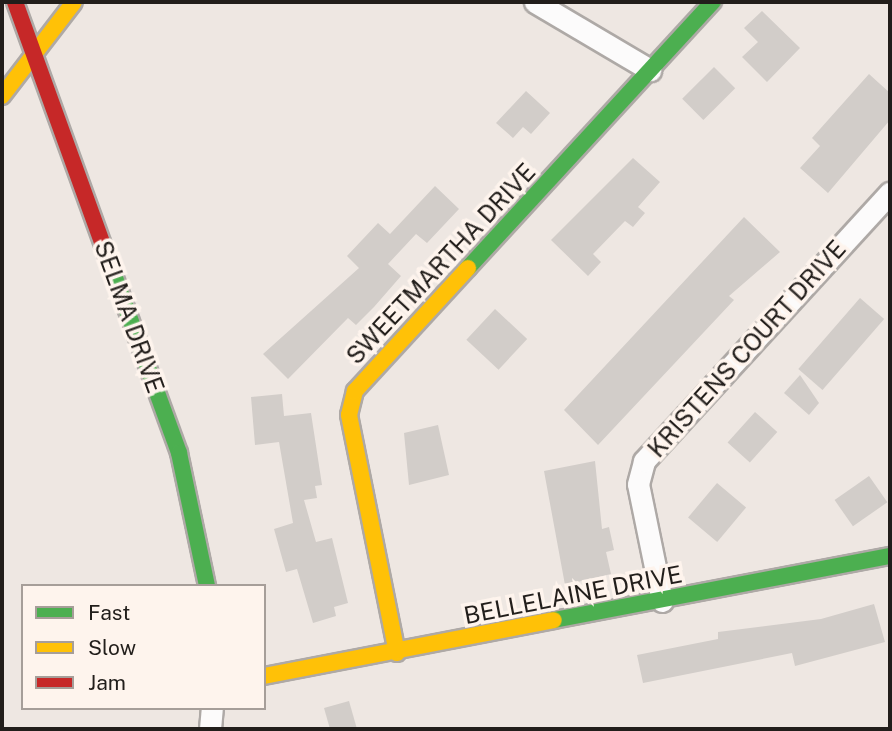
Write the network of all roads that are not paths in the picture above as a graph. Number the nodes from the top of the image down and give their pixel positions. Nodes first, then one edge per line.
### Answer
1 (15, 2) edge
2 (74, 2) edge
3 (535, 2) edge
4 (713, 2) edge
5 (33, 53) junction
6 (650, 70) junction
7 (2, 96) edge
8 (890, 193) edge
9 (890, 556) edge
10 (207, 584) edge
11 (662, 601) junction
12 (397, 653) junction
13 (266, 676) edge
14 (212, 710) edge
15 (211, 729) edge

1 - 5 street, SELMA DRIVE
2 - 5 street
3 - 6 street
4 - 6 street, SWEETMARTHA DRIVE
5 - 7 street
5 - 10 street, SELMA DRIVE
6 - 12 street, SWEETMARTHA DRIVE
8 - 11 street, KRISTENS COURT DRIVE
9 - 11 street, BELLELAINE DRIVE
11 - 12 street, BELLELAINE DRIVE
12 - 13 street, BELLELAINE DRIVE
14 - 15 street

